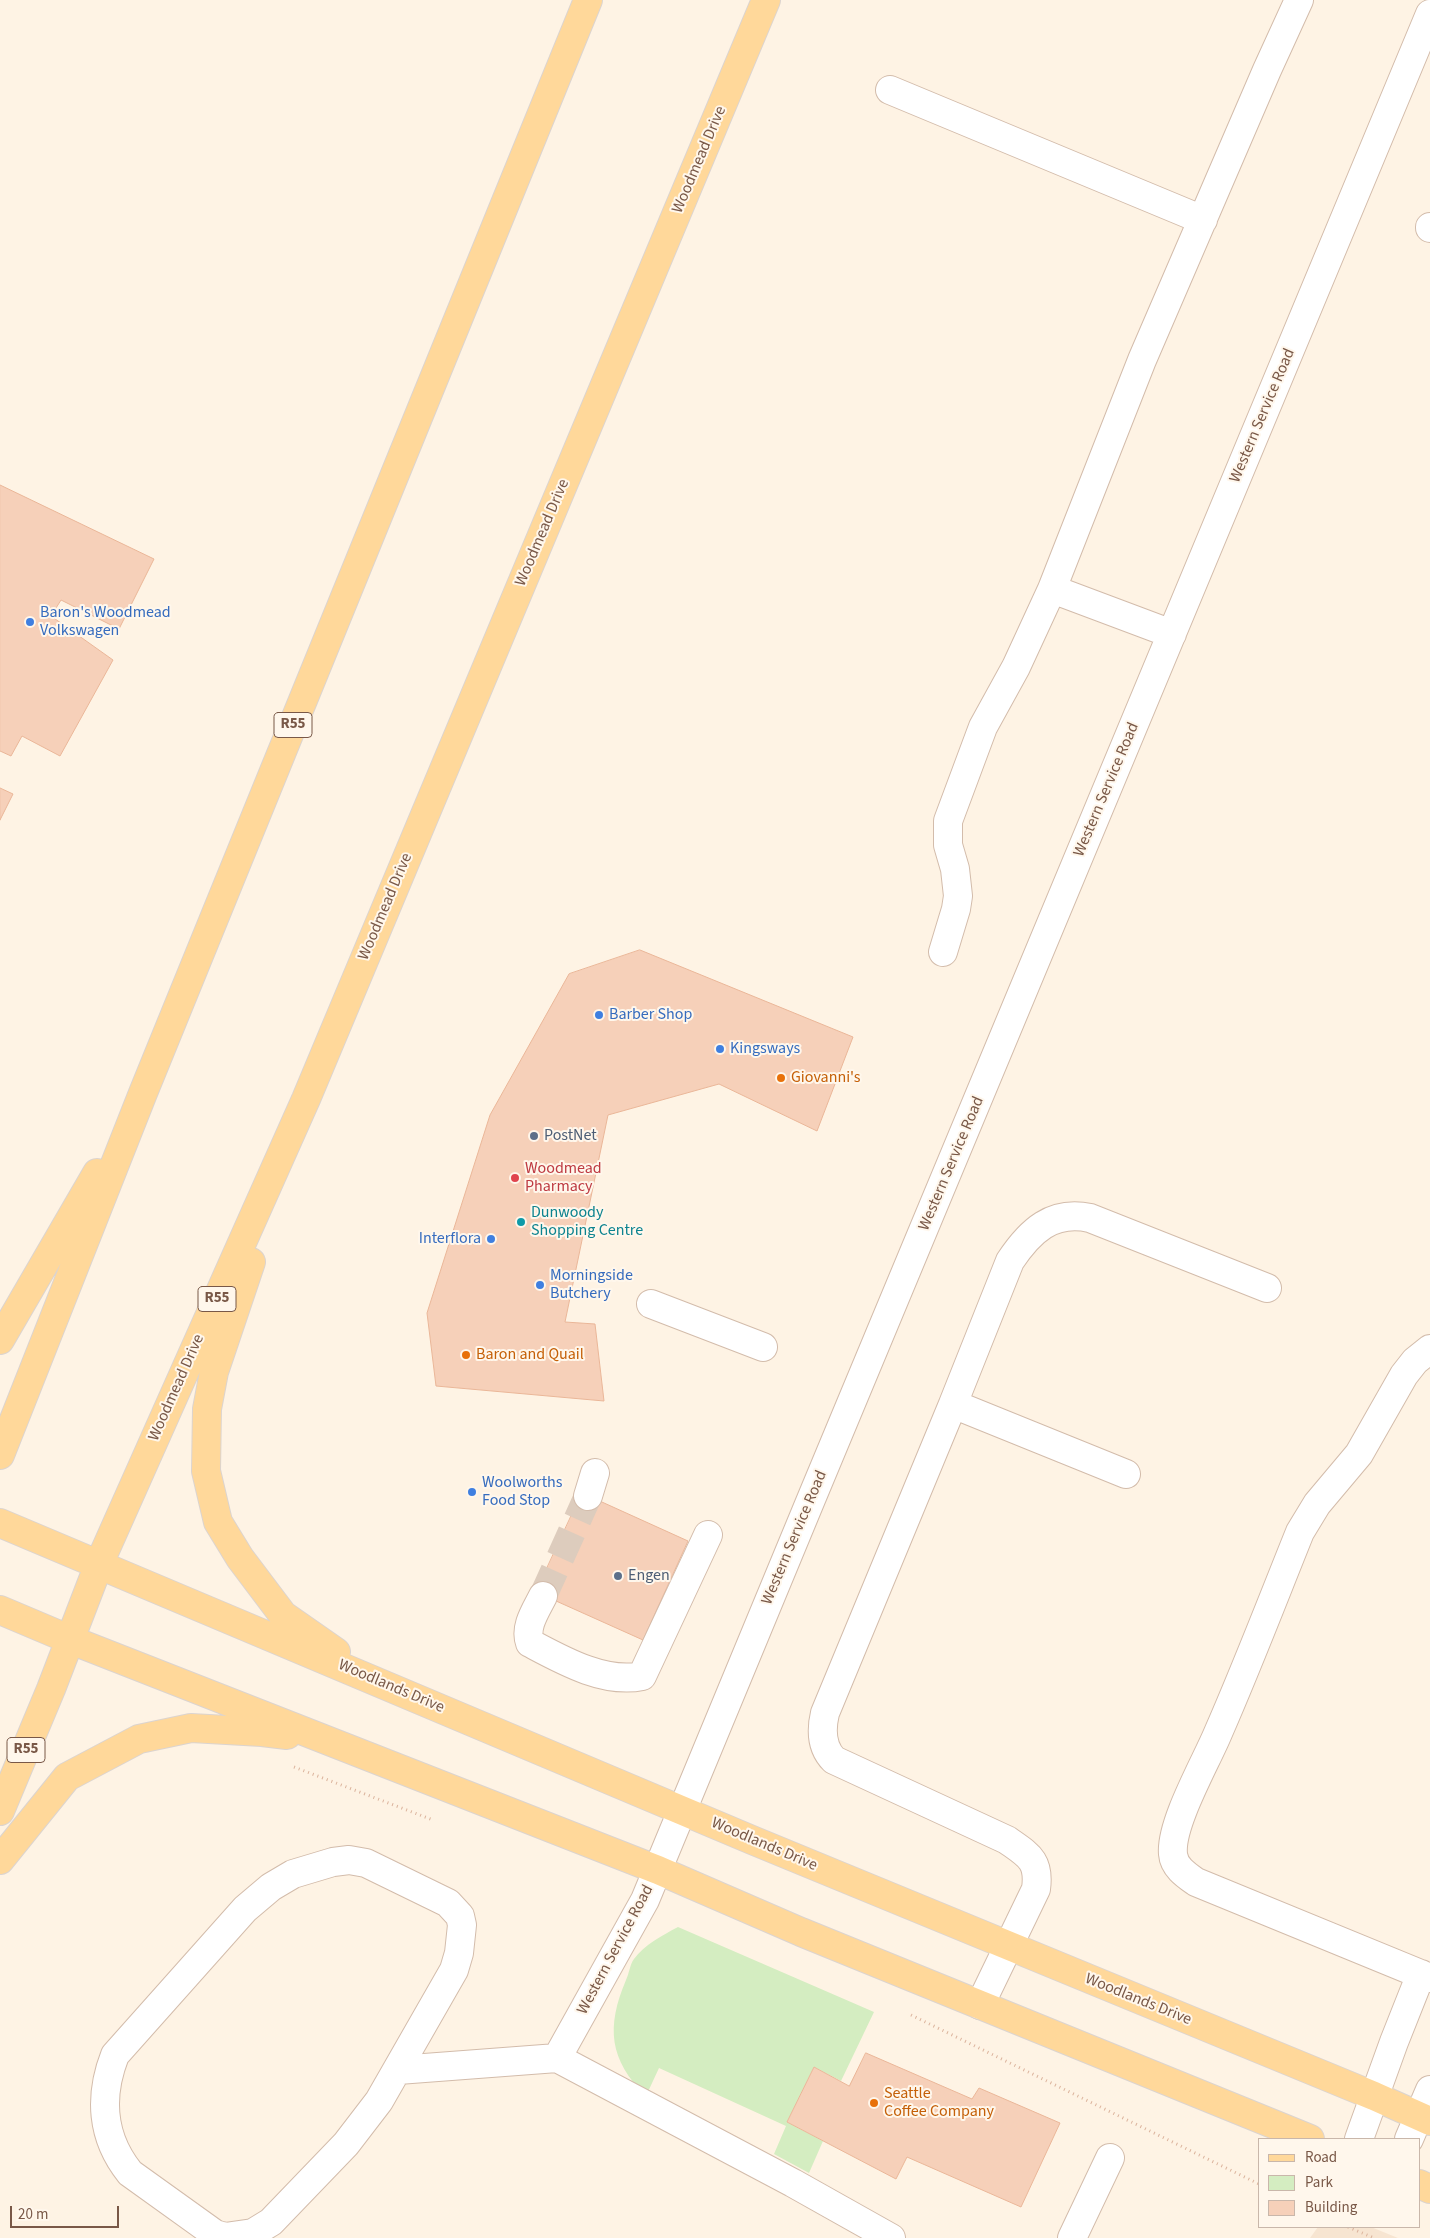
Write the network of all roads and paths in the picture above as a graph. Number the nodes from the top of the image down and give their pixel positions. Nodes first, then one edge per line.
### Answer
1 (588, 0) edge
2 (766, 0) edge
3 (1299, 0) edge
4 (1430, 14) edge
5 (890, 90) dead end
6 (1203, 220) junction
7 (1052, 589) junction
8 (1172, 634) junction
9 (943, 952) dead end
10 (143, 1093) junction
11 (306, 1099) junction
12 (1267, 1288) dead end
13 (652, 1304) dead end
14 (0, 1340) edge
15 (762, 1348) dead end
16 (1430, 1349) edge
17 (953, 1404) junction
18 (0, 1455) edge
19 (1126, 1474) dead end
20 (0, 1523) edge
21 (708, 1535) dead end
22 (99, 1564) junction
23 (543, 1596) tunnel mouth
24 (0, 1610) edge
25 (71, 1640) junction
26 (379, 1682) junction
27 (328, 1741) junction
28 (293, 1767) dead end
29 (682, 1810) junction
30 (0, 1811) edge
31 (441, 1823) dead end
32 (0, 1860) edge
33 (658, 1870) junction
34 (1007, 1946) junction
35 (1426, 1976) edge
36 (980, 2005) junction
37 (903, 2011) dead end
38 (557, 2058) junction
39 (398, 2070) junction
40 (1430, 2090) edge
41 (1374, 2096) junction
42 (1420, 2126) edge
43 (1308, 2138) edge
44 (1358, 2138) edge
45 (1110, 2158) dead end
46 (1258, 2184) edge
47 (1350, 2228) edge
48 (891, 2238) edge
49 (1072, 2238) edge
50 (1374, 2238) edge

1 - 10 main road, R55
2 - 11 main road, Woodmead Drive / R55
3 - 6 street
4 - 8 street, Western Service Road
5 - 6 street
6 - 7 street
7 - 8 street
7 - 9 street
8 - 29 street, Western Service Road
10 - 14 main road
10 - 18 main road, R55
11 - 22 main road, Woodmead Drive / R55
11 - 26 main road
12 - 17 street
13 - 15 street
16 - 35 street
17 - 19 street
17 - 34 street
20 - 22 main road, Woodlands Drive
21 - 23 street
22 - 25 main road, Woodmead Drive / R55
22 - 26 main road, Woodlands Drive
24 - 25 main road
25 - 27 main road
25 - 30 main road, Woodmead Drive / R55
26 - 29 main road, Woodlands Drive
27 - 32 main road
27 - 33 main road
28 - 31 path
29 - 33 street, Western Service Road
29 - 34 main road, Woodlands Drive
33 - 36 main road
33 - 38 street, Western Service Road
34 - 36 street
34 - 41 main road, Woodlands Drive
35 - 41 street
36 - 43 main road
37 - 46 path
38 - 39 street
38 - 48 street
39 - 39 street
40 - 42 street
41 - 42 main road, Woodlands Drive
41 - 44 street
45 - 49 street
47 - 50 path

